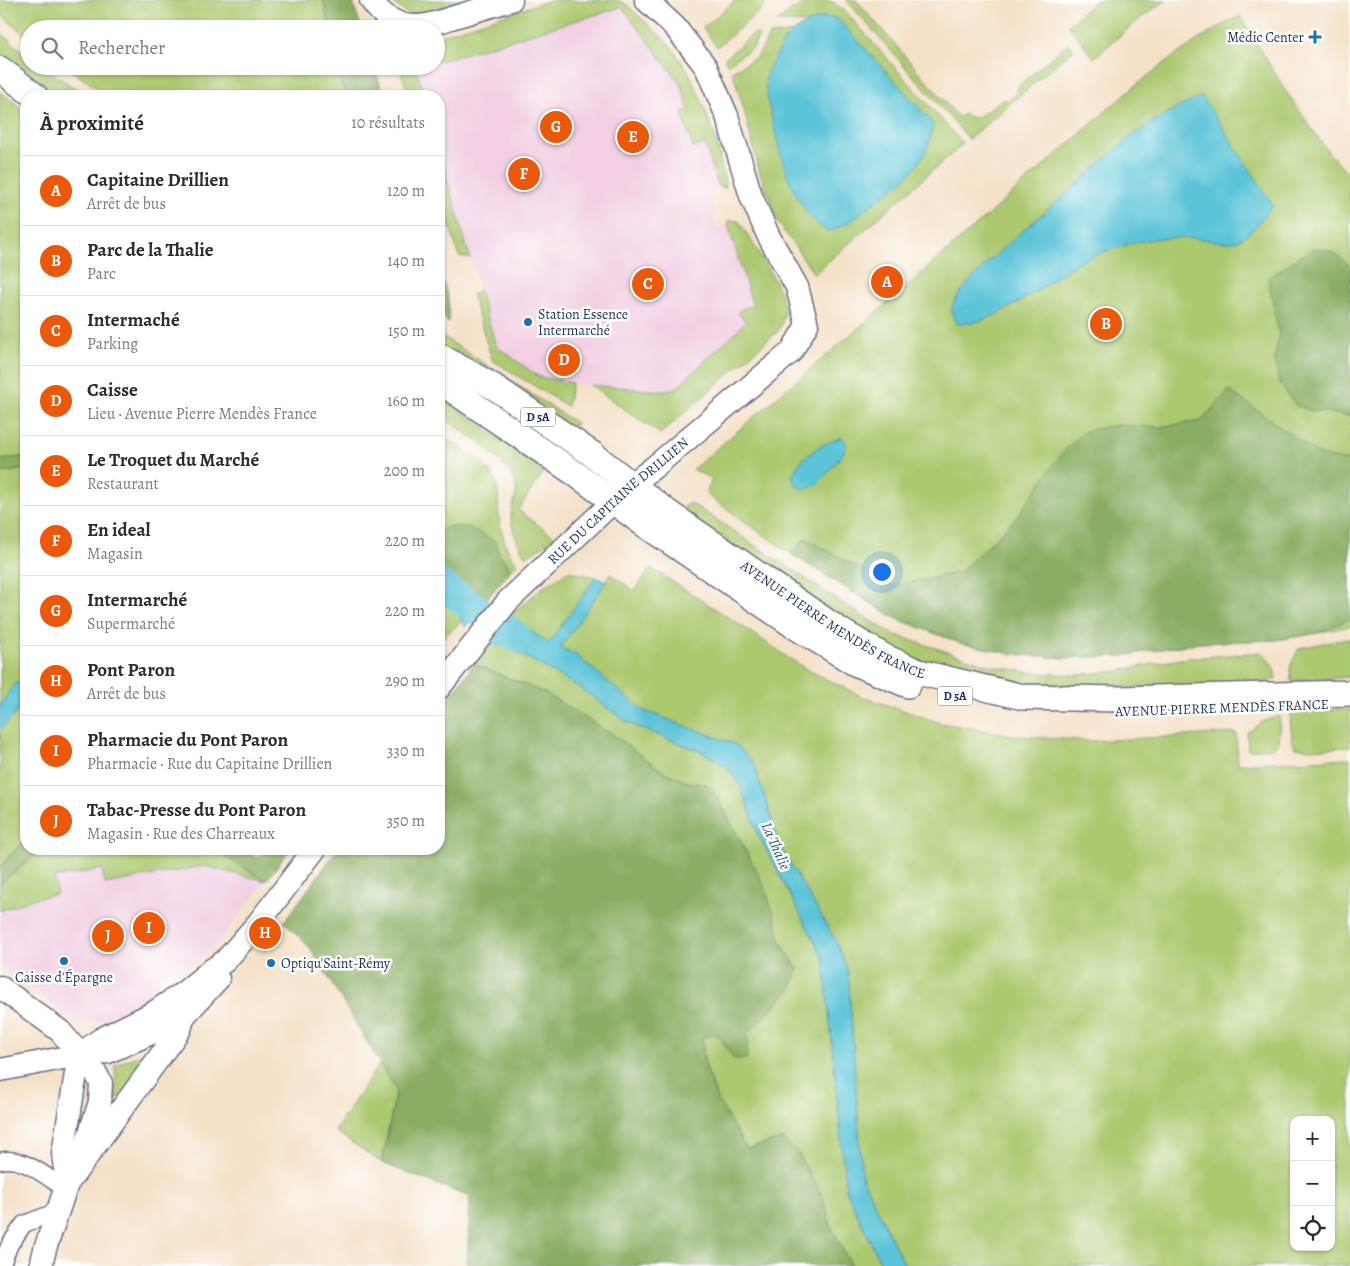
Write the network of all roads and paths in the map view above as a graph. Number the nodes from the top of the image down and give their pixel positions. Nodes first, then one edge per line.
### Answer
1 (371, 0) edge
2 (511, 0) edge
3 (646, 0) edge
4 (392, 20) edge
5 (445, 20) edge
6 (0, 69) edge
7 (27, 90) edge
8 (445, 359) edge
9 (445, 385) edge
10 (632, 484) junction
11 (614, 501) junction
12 (445, 680) edge
13 (1350, 685) edge
14 (1350, 693) edge
15 (1261, 696) junction
16 (1350, 704) edge
17 (311, 855) edge
18 (225, 961) junction
19 (0, 987) edge
20 (184, 1016) junction
21 (80, 1055) junction
22 (0, 1070) edge
23 (0, 1161) edge
24 (69, 1181) junction
25 (58, 1211) junction
26 (1, 1266) edge
27 (42, 1266) edge

1 - 4 main road
2 - 5 main road
3 - 10 main road, RUE DU CAPITAINE DRILLIEN
6 - 7 main road
8 - 10 main road, AVENUE PIERRE MENDÈS FRANCE / D 5A
9 - 11 main road, AVENUE PIERRE MENDÈS FRANCE / D 5A
10 - 11 main road, RUE DU CAPITAINE DRILLIEN
10 - 15 main road, AVENUE PIERRE MENDÈS FRANCE / D 5A
11 - 12 main road, RUE DU CAPITAINE DRILLIEN
11 - 16 main road, AVENUE PIERRE MENDÈS FRANCE / D 5A
13 - 15 main road
14 - 15 main road, AVENUE PIERRE MENDÈS FRANCE / D 5A
17 - 18 main road
18 - 20 main road
18 - 21 main road
19 - 21 main road
20 - 21 main road
20 - 24 main road
21 - 22 main road
21 - 24 main road
23 - 24 street
24 - 25 main road
25 - 26 street
25 - 27 main road

